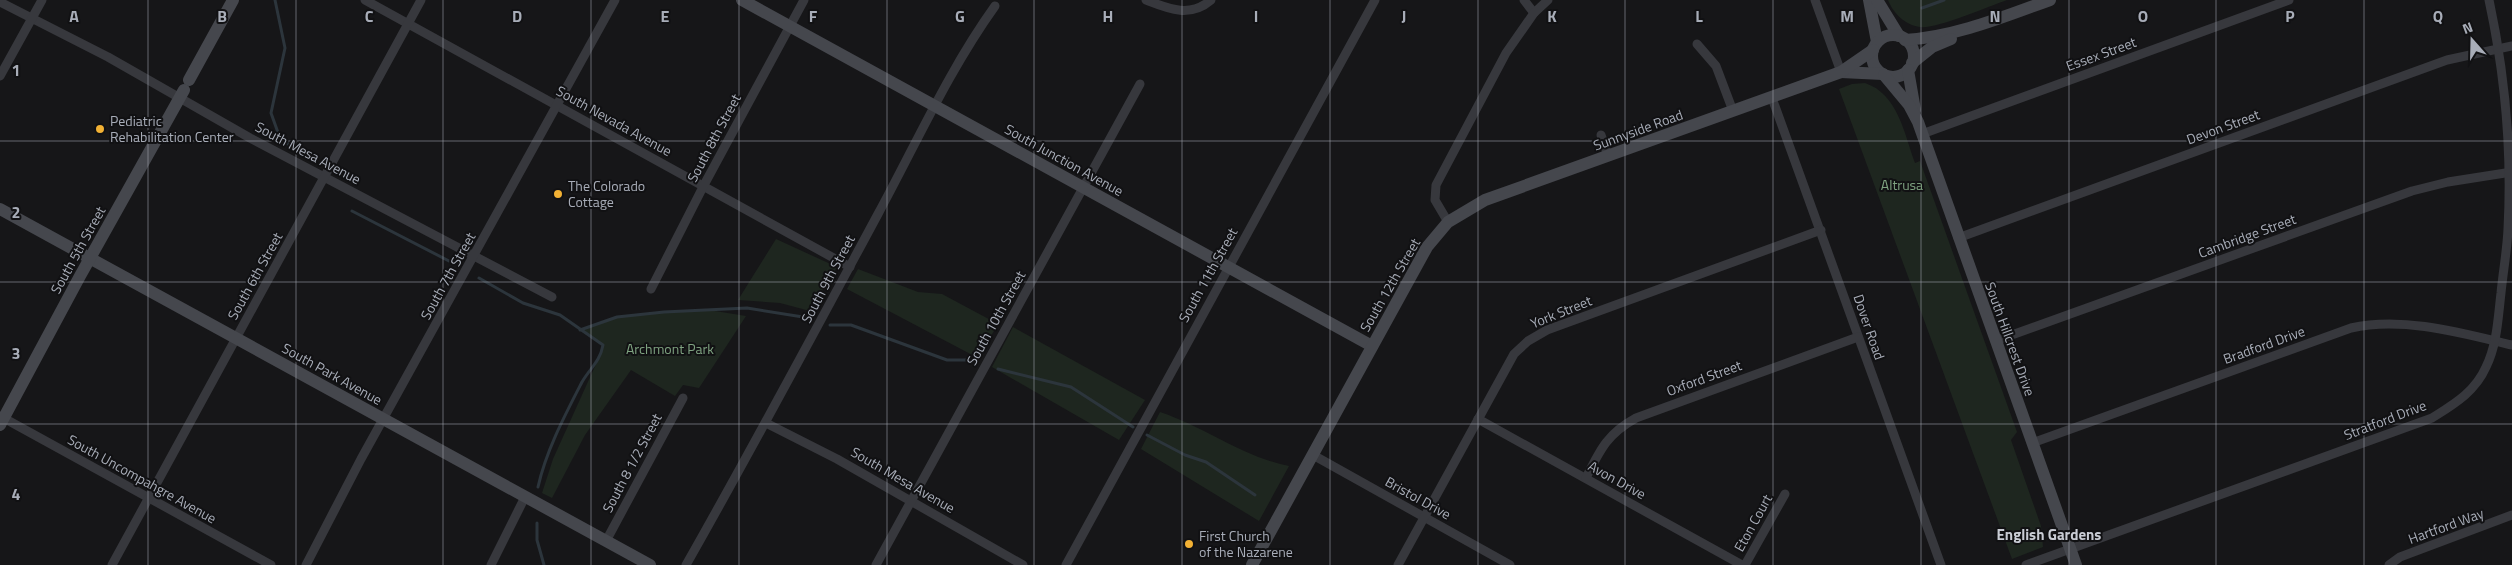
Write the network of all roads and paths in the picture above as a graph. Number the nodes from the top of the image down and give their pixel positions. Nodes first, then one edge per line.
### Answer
1 (42, 0) edge
2 (232, 0) edge
3 (365, 0) edge
4 (421, 0) edge
5 (615, 0) edge
6 (742, 0) edge
7 (804, 0) edge
8 (1146, 0) edge
9 (1211, 0) edge
10 (1375, 0) edge
11 (1524, 0) edge
12 (1548, 0) edge
13 (1815, 0) edge
14 (1869, 0) edge
15 (1878, 0) edge
16 (2050, 0) edge
17 (2290, 0) edge
18 (2489, 0) edge
19 (0, 2) edge
20 (995, 6) dead end
21 (1534, 13) junction
22 (31, 20) junction
23 (1980, 24) junction
24 (408, 25) junction
25 (790, 26) junction
26 (1902, 38) junction
27 (1697, 44) dead end
28 (1875, 46) junction
29 (2512, 46) edge
30 (2499, 47) junction
31 (1910, 66) junction
32 (1841, 72) junction
33 (1884, 75) junction
34 (0, 76) edge
35 (1140, 84) dead end
36 (184, 89) junction
37 (1772, 98) junction
38 (558, 106) junction
39 (936, 106) junction
40 (1733, 111) junction
41 (1920, 128) junction
42 (1601, 135) dead end
43 (1608, 156) junction
44 (2511, 172) edge
45 (325, 178) junction
46 (704, 186) junction
47 (1083, 188) junction
48 (0, 209) edge
49 (1448, 222) junction
50 (1821, 230) junction
51 (1958, 238) junction
52 (475, 255) junction
53 (90, 258) junction
54 (1228, 266) junction
55 (850, 267) junction
56 (651, 290) dead end
57 (552, 297) dead end
58 (1858, 337) junction
59 (236, 338) junction
60 (1995, 341) junction
61 (2495, 341) junction
62 (2512, 345) edge
63 (1372, 346) junction
64 (683, 398) dead end
65 (383, 419) junction
66 (1, 420) edge
67 (1478, 420) junction
68 (766, 423) junction
69 (2032, 443) junction
70 (1313, 455) junction
71 (1586, 478) junction
72 (1785, 494) dead end
73 (525, 497) junction
74 (149, 498) junction
75 (911, 500) junction
76 (2512, 515) edge
77 (1424, 518) junction
78 (606, 541) junction
79 (2070, 550) junction
80 (112, 565) edge
81 (271, 565) edge
82 (306, 565) edge
83 (491, 565) edge
84 (650, 565) edge
85 (686, 565) edge
86 (876, 565) edge
87 (1023, 565) edge
88 (1066, 565) edge
89 (1252, 565) edge
90 (1398, 565) edge
91 (1510, 565) edge
92 (1744, 565) edge
93 (1941, 565) edge
94 (2026, 565) edge
95 (2076, 565) edge
96 (2390, 565) edge

1 - 22 street
2 - 36 street, South 5th Street
3 - 24 street, South Nevada Avenue
4 - 24 street, South 6th Street
5 - 38 street, South 7th Street
6 - 25 street, South Junction Avenue
7 - 25 street, South 8th Street
8 - 9 street
10 - 54 street, South 11th Street
11 - 21 street
12 - 21 street
13 - 32 street
14 - 28 street
15 - 26 street
16 - 23 street
17 - 41 street, Essex Street
18 - 30 street, Stratford Drive
19 - 22 street, South Mesa Avenue
20 - 39 street, South 9th Street
21 - 49 street
22 - 34 street
22 - 36 street, South Mesa Avenue
23 - 26 street
23 - 31 street
24 - 38 street, South Nevada Avenue
24 - 45 street, South 6th Street
25 - 39 street, South Junction Avenue
25 - 46 street, South 8th Street
26 - 28 street
26 - 31 street
27 - 40 street
28 - 32 street, Sunnyside Road
28 - 33 street
29 - 30 street, Devon Street
30 - 44 street, Stratford Drive
30 - 51 street, Devon Street
31 - 33 street
31 - 41 street
32 - 33 street, Sunnyside Road
32 - 37 street, Sunnyside Road
33 - 41 street
35 - 47 street, South 10th Street
36 - 45 street, South Mesa Avenue
36 - 53 street, South 5th Street
37 - 40 street, Sunnyside Road
37 - 50 street, Dover Road
38 - 46 street, South Nevada Avenue
38 - 52 street, South 7th Street
39 - 47 street, South Junction Avenue
39 - 55 street, South 9th Street
40 - 43 street, Sunnyside Road
41 - 51 street, South Hillcrest Drive
42 - 43 street
43 - 49 street, Sunnyside Road
44 - 60 street, Cambridge Street
44 - 61 street, Stratford Drive
45 - 52 street, South Mesa Avenue
45 - 59 street, South 6th Street
46 - 55 street, South Nevada Avenue
46 - 56 street, South 8th Street
47 - 54 street, South Junction Avenue
47 - 75 street, South 10th Street
48 - 53 street, South Park Avenue
49 - 63 street, South 12th Street
50 - 58 street, Dover Road
50 - 67 street, York Street
51 - 60 street, South Hillcrest Drive
52 - 57 street, South Mesa Avenue
52 - 65 street, South 7th Street
53 - 59 street, South Park Avenue
53 - 66 street, South 5th Street
54 - 63 street, South Junction Avenue
54 - 88 street, South 11th Street
55 - 68 street, South 9th Street
58 - 71 street, Oxford Street
58 - 93 street, Dover Road
59 - 65 street, South Park Avenue
59 - 74 street, South 6th Street
60 - 69 street, South Hillcrest Drive
61 - 62 street, Bradford Drive
61 - 69 street, Bradford Drive
61 - 79 street, Stratford Drive
63 - 70 street, South 12th Street
64 - 78 street, South 8 1/2 Street
65 - 73 street, South Park Avenue
65 - 82 street, South 7th Street
66 - 74 street, South Uncompahgre Avenue
67 - 71 street, Avon Drive
67 - 77 street, York Street
68 - 75 street, South Mesa Avenue
68 - 85 street, South 9th Street
69 - 79 street, South Hillcrest Drive
70 - 77 street, Bristol Drive
70 - 89 street, South 12th Street
71 - 92 street, Avon Drive
72 - 92 street, Eton Court
73 - 78 street, South Park Avenue
73 - 83 street
74 - 80 street, South 6th Street
74 - 81 street, South Uncompahgre Avenue
75 - 86 street, South 10th Street
75 - 87 street, South Mesa Avenue
76 - 96 street, Hartford Way
77 - 90 street, York Street
77 - 91 street, Bristol Drive
78 - 84 street, South Park Avenue
79 - 94 street
79 - 95 street, South Hillcrest Drive

